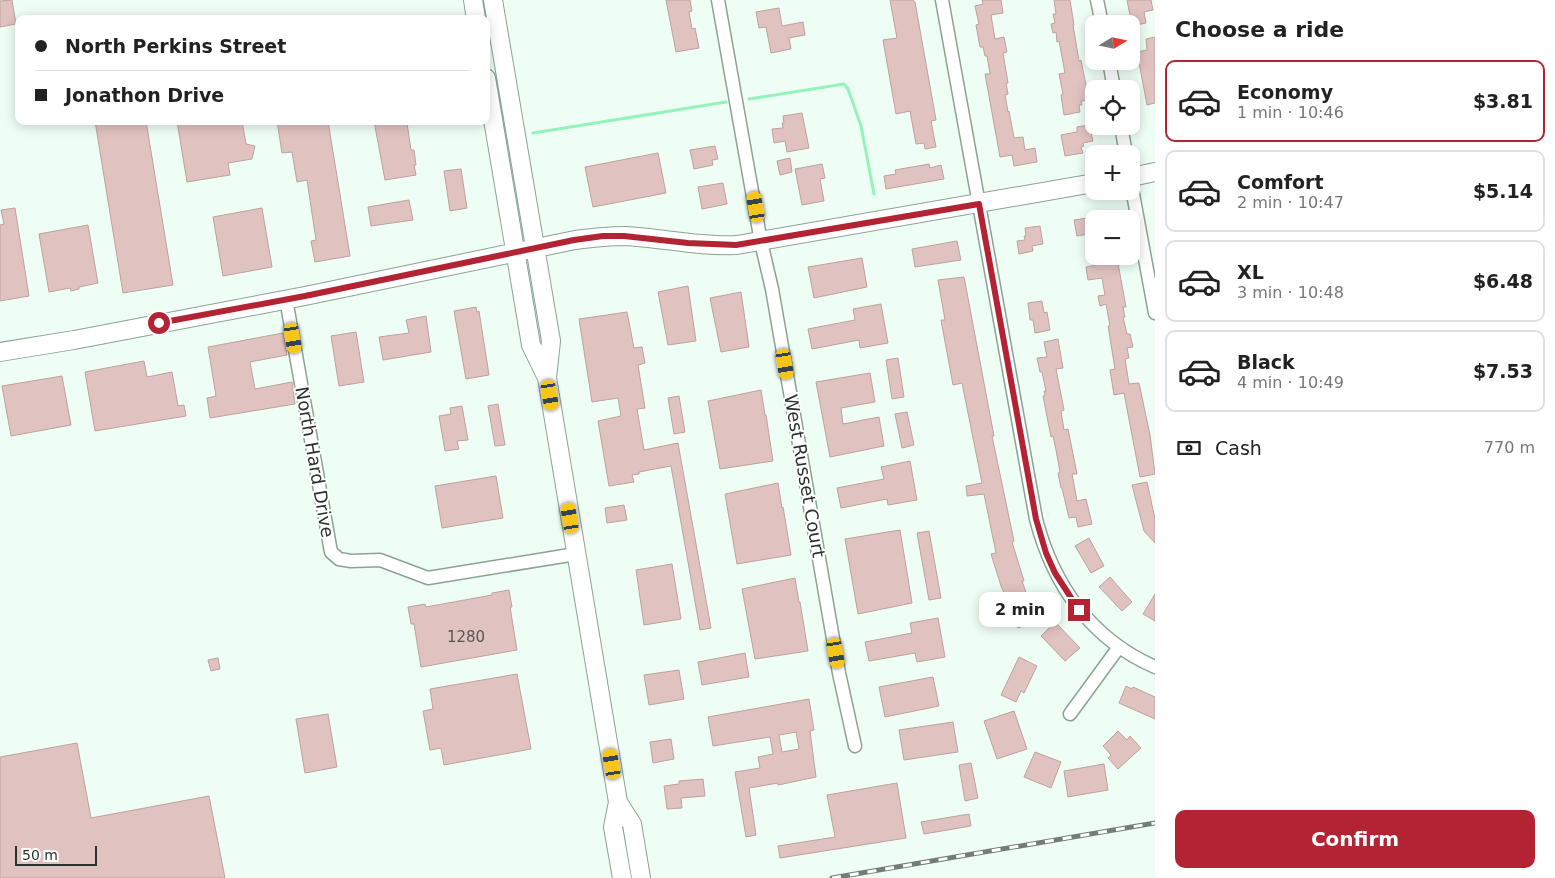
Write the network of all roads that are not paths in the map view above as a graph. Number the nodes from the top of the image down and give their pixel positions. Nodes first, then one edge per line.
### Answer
1 (473, 0) edge
2 (493, 0) edge
3 (718, 0) edge
4 (942, 0) edge
5 (1097, 0) edge
6 (475, 15) edge
7 (1100, 15) edge
8 (490, 101) edge
9 (1155, 172) edge
10 (1140, 175) edge
11 (1085, 186) edge
12 (1134, 200) edge
13 (979, 204) junction
14 (762, 242) junction
15 (534, 248) junction
16 (516, 252) junction
17 (286, 299) junction
18 (1155, 313) edge
19 (0, 352) edge
20 (547, 378) junction
21 (576, 554) junction
22 (1119, 647) junction
23 (1155, 667) edge
24 (1070, 714) dead end
25 (854, 746) dead end
26 (618, 802) junction
27 (622, 878) edge
28 (641, 878) edge

1 - 6 main road
2 - 15 main road
3 - 14 street, West Russet Court
4 - 13 street
5 - 7 street
8 - 16 main road
9 - 10 main road
11 - 13 main road
12 - 18 street
13 - 14 main road
13 - 22 street
14 - 15 main road
14 - 25 street, West Russet Court
15 - 16 main road
15 - 20 main road
16 - 17 main road
16 - 20 main road
17 - 19 main road
17 - 21 street, North Hard Drive
20 - 21 main road
21 - 26 main road
22 - 23 street
22 - 24 street
26 - 27 main road
26 - 28 main road

